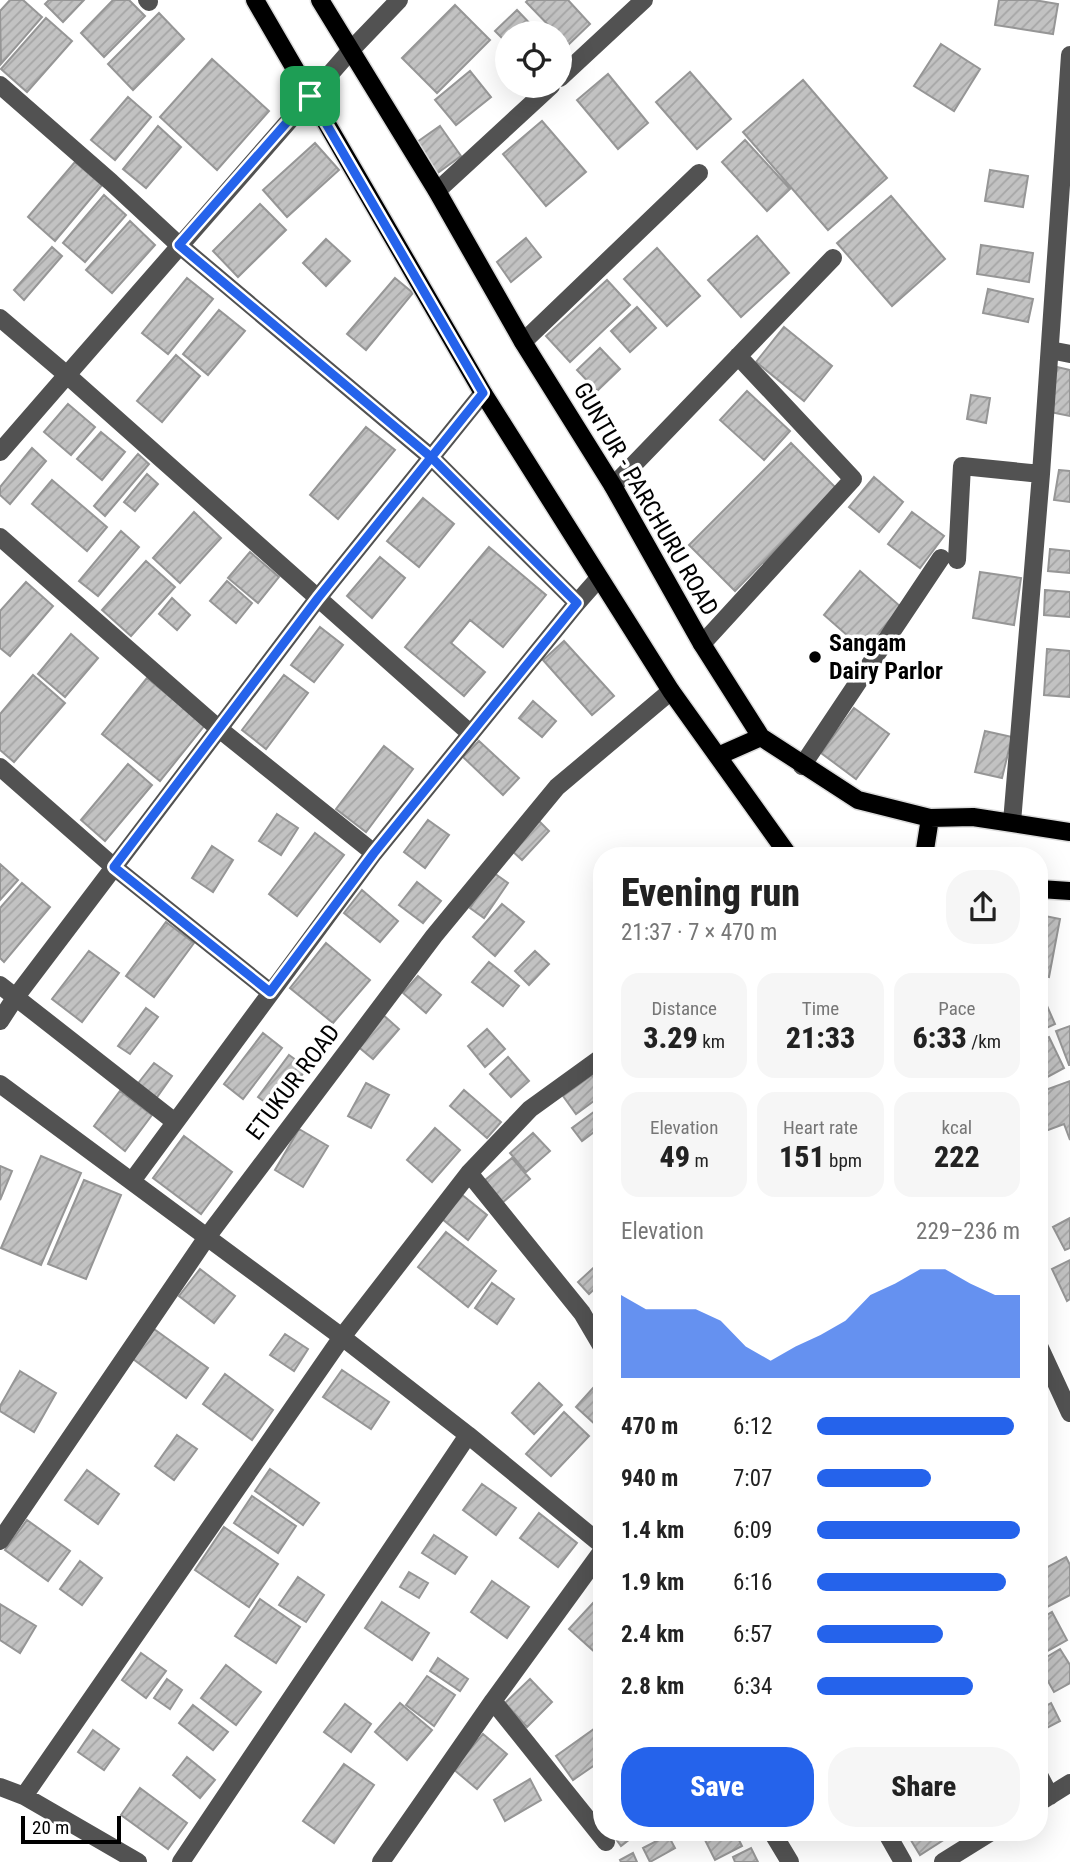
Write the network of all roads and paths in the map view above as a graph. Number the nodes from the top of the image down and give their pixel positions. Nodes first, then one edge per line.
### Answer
1 (255, 0) edge
2 (320, 0) edge
3 (399, 0) edge
4 (644, 0) edge
5 (351, 50) junction
6 (1070, 55) edge
7 (572, 67) edge
8 (0, 85) edge
9 (310, 96) junction
10 (538, 98) edge
11 (699, 173) dead end
12 (438, 191) junction
13 (1065, 201) edge
14 (179, 245) junction
15 (833, 258) dead end
16 (0, 318) edge
17 (523, 342) junction
18 (1050, 350) junction
19 (1070, 354) edge
20 (738, 356) junction
21 (67, 374) junction
22 (483, 393) junction
23 (0, 453) edge
24 (432, 458) junction
25 (1041, 474) junction
26 (613, 486) junction
27 (0, 537) edge
28 (599, 578) junction
29 (318, 598) junction
30 (577, 603) junction
31 (702, 644) junction
32 (671, 691) junction
33 (218, 728) junction
34 (471, 734) junction
35 (761, 737) junction
36 (718, 756) junction
37 (802, 766) junction
38 (0, 768) edge
39 (930, 818) junction
40 (1012, 822) junction
41 (1070, 832) edge
42 (783, 847) edge
43 (925, 847) edge
44 (374, 853) junction
45 (114, 867) junction
46 (1048, 890) edge
47 (1070, 891) edge
48 (0, 985) edge
49 (270, 992) junction
50 (15, 998) junction
51 (0, 1021) edge
52 (593, 1064) edge
53 (0, 1084) edge
54 (175, 1122) junction
55 (469, 1173) junction
56 (132, 1181) junction
57 (207, 1237) junction
58 (593, 1332) edge
59 (342, 1337) junction
60 (1048, 1365) edge
61 (1070, 1413) edge
62 (468, 1435) junction
63 (593, 1538) edge
64 (0, 1541) edge
65 (593, 1564) edge
66 (493, 1701) junction
67 (1070, 1783) edge
68 (0, 1787) edge
69 (24, 1796) junction
70 (1048, 1797) edge
71 (593, 1826) edge
72 (777, 1841) edge
73 (891, 1841) edge
74 (977, 1841) edge
75 (116, 1856) edge
76 (138, 1862) edge
77 (181, 1862) edge
78 (381, 1862) edge
79 (790, 1862) edge
80 (903, 1862) edge
81 (943, 1862) edge

1 - 9 main road
2 - 5 main road, GUNTUR - PARCHURU ROAD
3 - 5 street
4 - 7 street
5 - 9 street
5 - 12 main road, GUNTUR - PARCHURU ROAD
6 - 13 street
8 - 14 street
9 - 14 street
9 - 22 main road
10 - 12 street
11 - 17 street
12 - 17 main road, GUNTUR - PARCHURU ROAD
13 - 18 street
14 - 21 street
14 - 24 street
15 - 20 street
16 - 21 street
17 - 26 main road, GUNTUR - PARCHURU ROAD
18 - 19 street
18 - 25 street
20 - 26 street
20 - 31 street
21 - 23 street
21 - 29 street
22 - 24 street
22 - 28 main road
24 - 29 street
24 - 30 street
25 - 37 street
25 - 40 street
26 - 31 main road, GUNTUR - PARCHURU ROAD
27 - 33 street
28 - 30 street
28 - 32 main road
29 - 33 street
29 - 34 street
30 - 34 street
31 - 35 main road, GUNTUR - PARCHURU ROAD
32 - 36 main road
32 - 57 street, ETUKUR ROAD
33 - 44 street
33 - 45 street
34 - 44 street
35 - 36 main road
35 - 37 main road, GUNTUR - PARCHURU ROAD
36 - 42 main road
37 - 39 main road, GUNTUR - PARCHURU ROAD
38 - 45 street
39 - 40 main road, GUNTUR - PARCHURU ROAD
39 - 43 main road
40 - 41 main road, GUNTUR - PARCHURU ROAD
44 - 49 street
45 - 49 street
45 - 50 street
46 - 47 main road
48 - 50 street
49 - 54 street
50 - 51 street
50 - 54 street
52 - 55 street
53 - 56 street
54 - 56 street
55 - 58 street
55 - 59 street
56 - 57 street
57 - 59 street
57 - 64 street, ETUKUR ROAD
59 - 62 street
59 - 69 street
60 - 61 street
62 - 63 street
62 - 77 street
65 - 66 street
66 - 71 street
66 - 78 street
67 - 70 street
68 - 69 street
69 - 75 street
72 - 79 street
73 - 80 street
74 - 81 street
75 - 76 street

